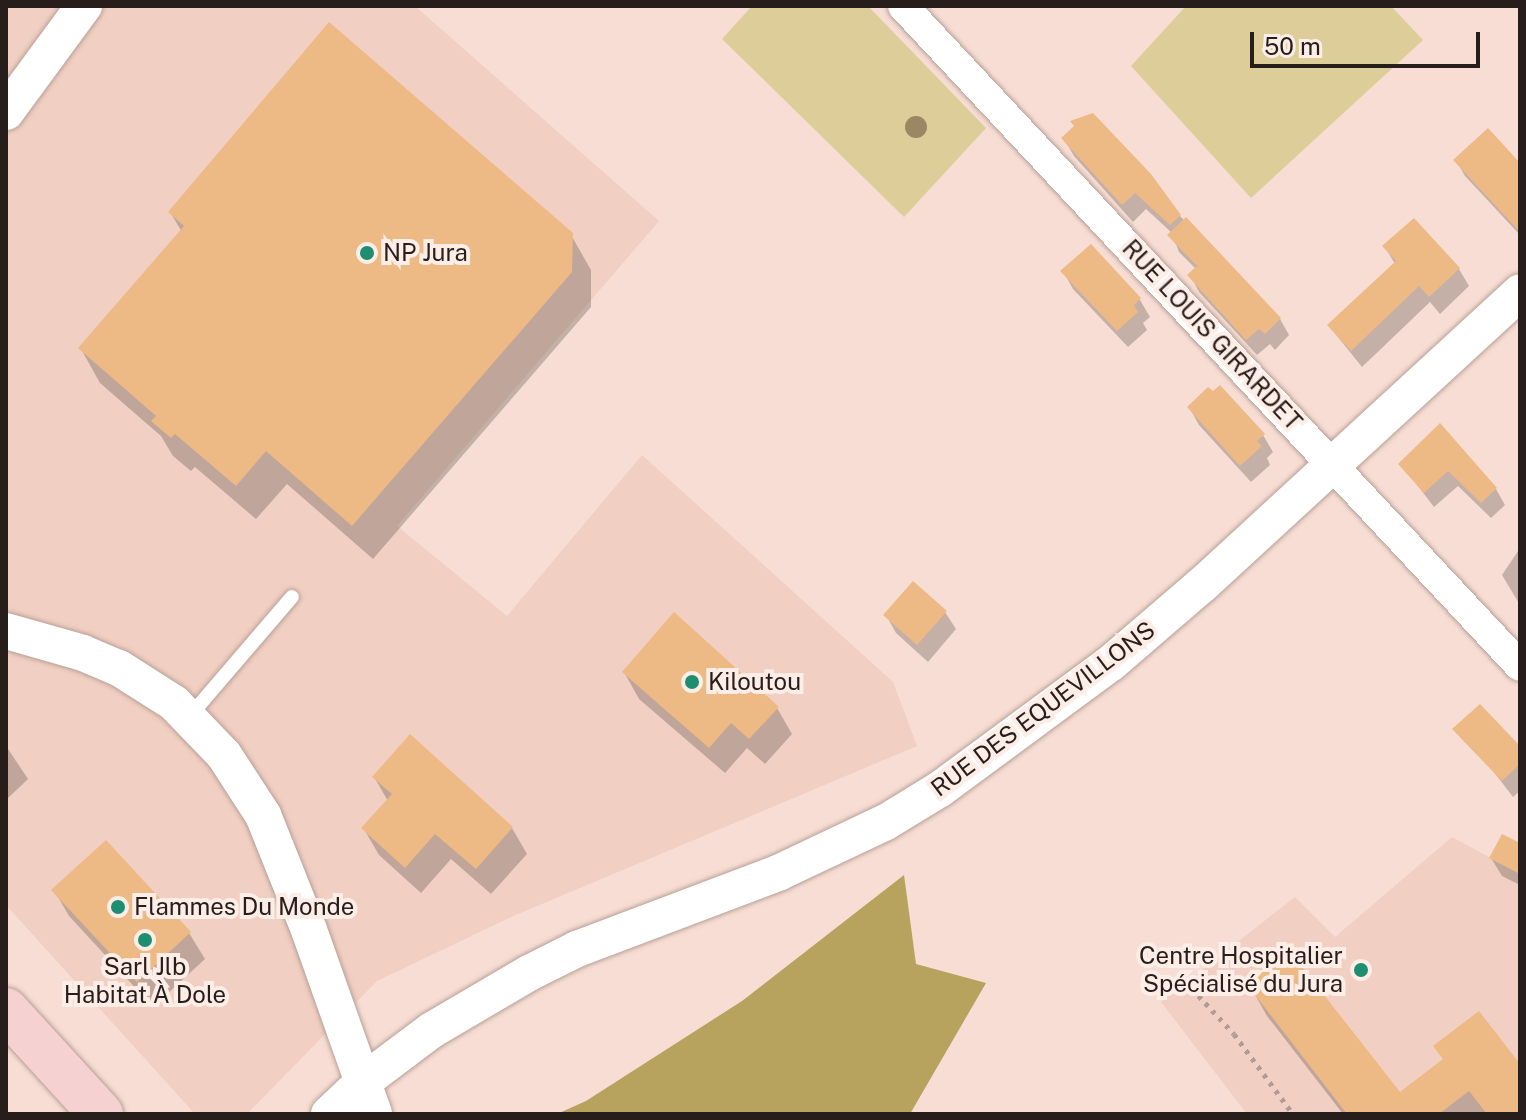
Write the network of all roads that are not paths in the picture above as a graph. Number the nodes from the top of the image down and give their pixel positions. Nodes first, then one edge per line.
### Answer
1 (84, 6) edge
2 (903, 6) edge
3 (6, 112) edge
4 (1520, 292) edge
5 (1336, 465) junction
6 (292, 597) dead end
7 (6, 631) edge
8 (1520, 666) edge
9 (189, 718) junction
10 (6, 1010) edge
11 (369, 1097) edge
12 (101, 1114) edge
13 (329, 1114) edge

1 - 3 street
2 - 5 street, RUE LOUIS GIRARDET
4 - 5 street, RUE DES EQUEVILLONS
5 - 8 street, RUE LOUIS GIRARDET
5 - 11 street, RUE DES EQUEVILLONS
6 - 9 lane
7 - 9 street
9 - 11 street
10 - 12 main road
11 - 13 street, RUE DES EQUEVILLONS

